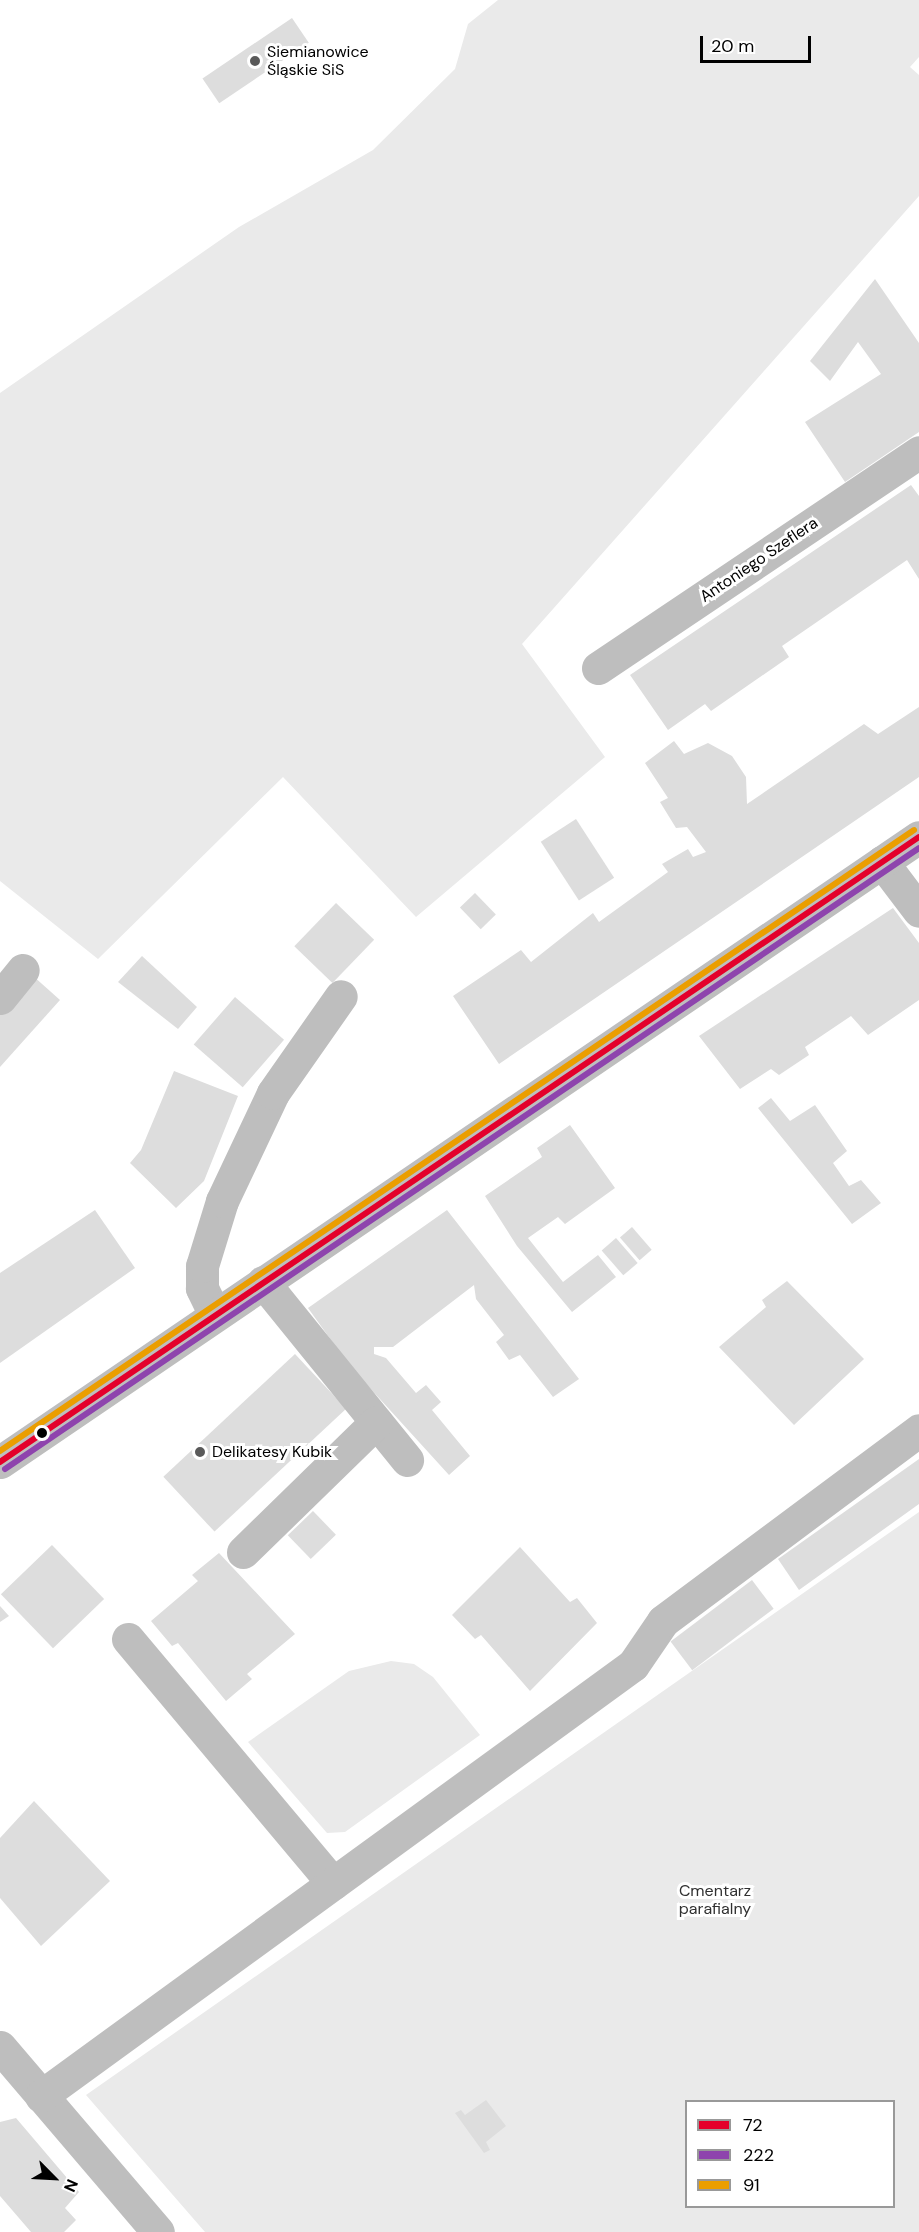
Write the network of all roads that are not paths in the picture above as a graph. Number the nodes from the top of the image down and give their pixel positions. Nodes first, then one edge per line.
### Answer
1 (919, 452) edge
2 (598, 668) dead end
3 (919, 837) edge
4 (882, 862) junction
5 (919, 912) edge
6 (23, 970) dead end
7 (341, 996) dead end
8 (0, 998) edge
9 (263, 1282) junction
10 (215, 1315) junction
11 (376, 1422) junction
12 (919, 1430) edge
13 (407, 1461) dead end
14 (0, 1462) edge
15 (243, 1552) dead end
16 (128, 1639) dead end
17 (333, 1883) junction
18 (4, 2060) edge
19 (41, 2096) junction
20 (158, 2232) edge

1 - 2 street, Antoniego Szeflera
3 - 4 street
4 - 5 street
4 - 9 street
6 - 8 street
7 - 10 street
9 - 10 street
9 - 11 street
10 - 14 street
11 - 13 street
11 - 15 street
12 - 17 street
16 - 17 street
17 - 19 street
18 - 19 street
19 - 20 street

